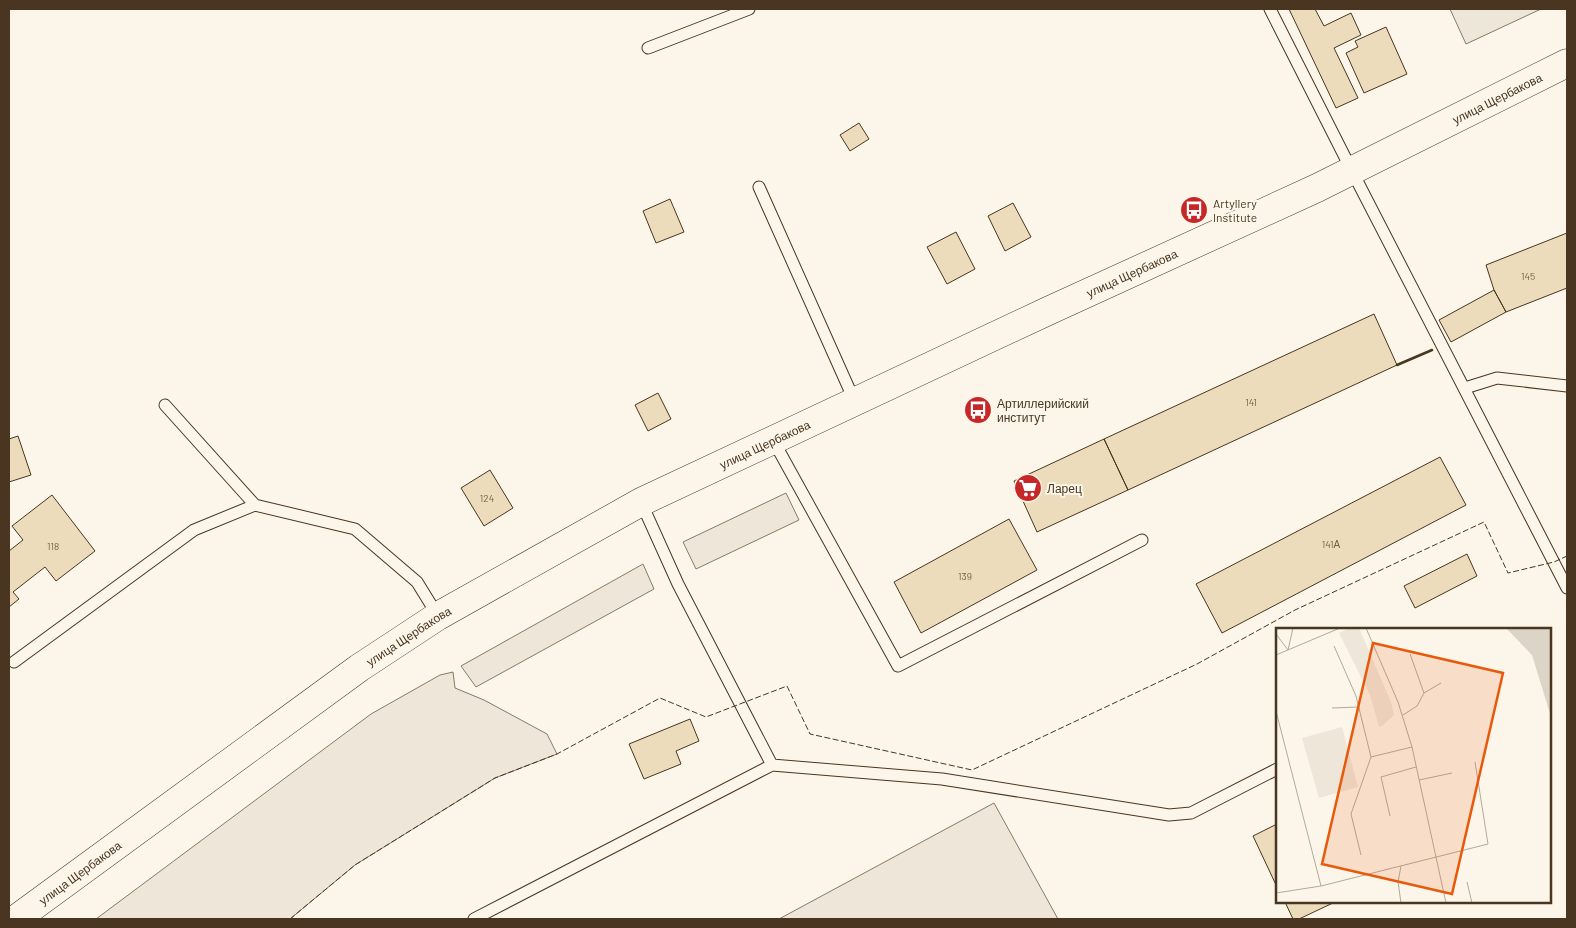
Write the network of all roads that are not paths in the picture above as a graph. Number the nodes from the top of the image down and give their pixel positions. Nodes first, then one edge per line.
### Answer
1 (749, 9) edge
2 (1270, 9) edge
3 (648, 48) dead end
4 (1567, 63) edge
5 (1352, 171) junction
6 (759, 187) dead end
7 (1567, 386) edge
8 (1464, 388) junction
9 (856, 402) junction
10 (165, 405) dead end
11 (773, 440) junction
12 (641, 502) junction
13 (256, 505) junction
14 (1142, 540) dead end
15 (1567, 588) edge
16 (438, 616) junction
17 (14, 662) dead end
18 (772, 765) junction
19 (1276, 770) edge
20 (16, 919) edge
21 (474, 919) edge

1 - 3 lane
2 - 5 lane
4 - 5 main road, улица Щербакова
5 - 8 lane
5 - 9 main road, улица Щербакова
6 - 9 lane
7 - 8 lane
8 - 15 lane
9 - 11 main road, улица Щербакова
10 - 13 lane
11 - 12 main road, улица Щербакова
11 - 14 lane
12 - 16 main road, улица Щербакова
12 - 18 lane
13 - 16 lane
13 - 17 lane
16 - 20 main road, улица Щербакова
18 - 19 lane
18 - 21 lane

